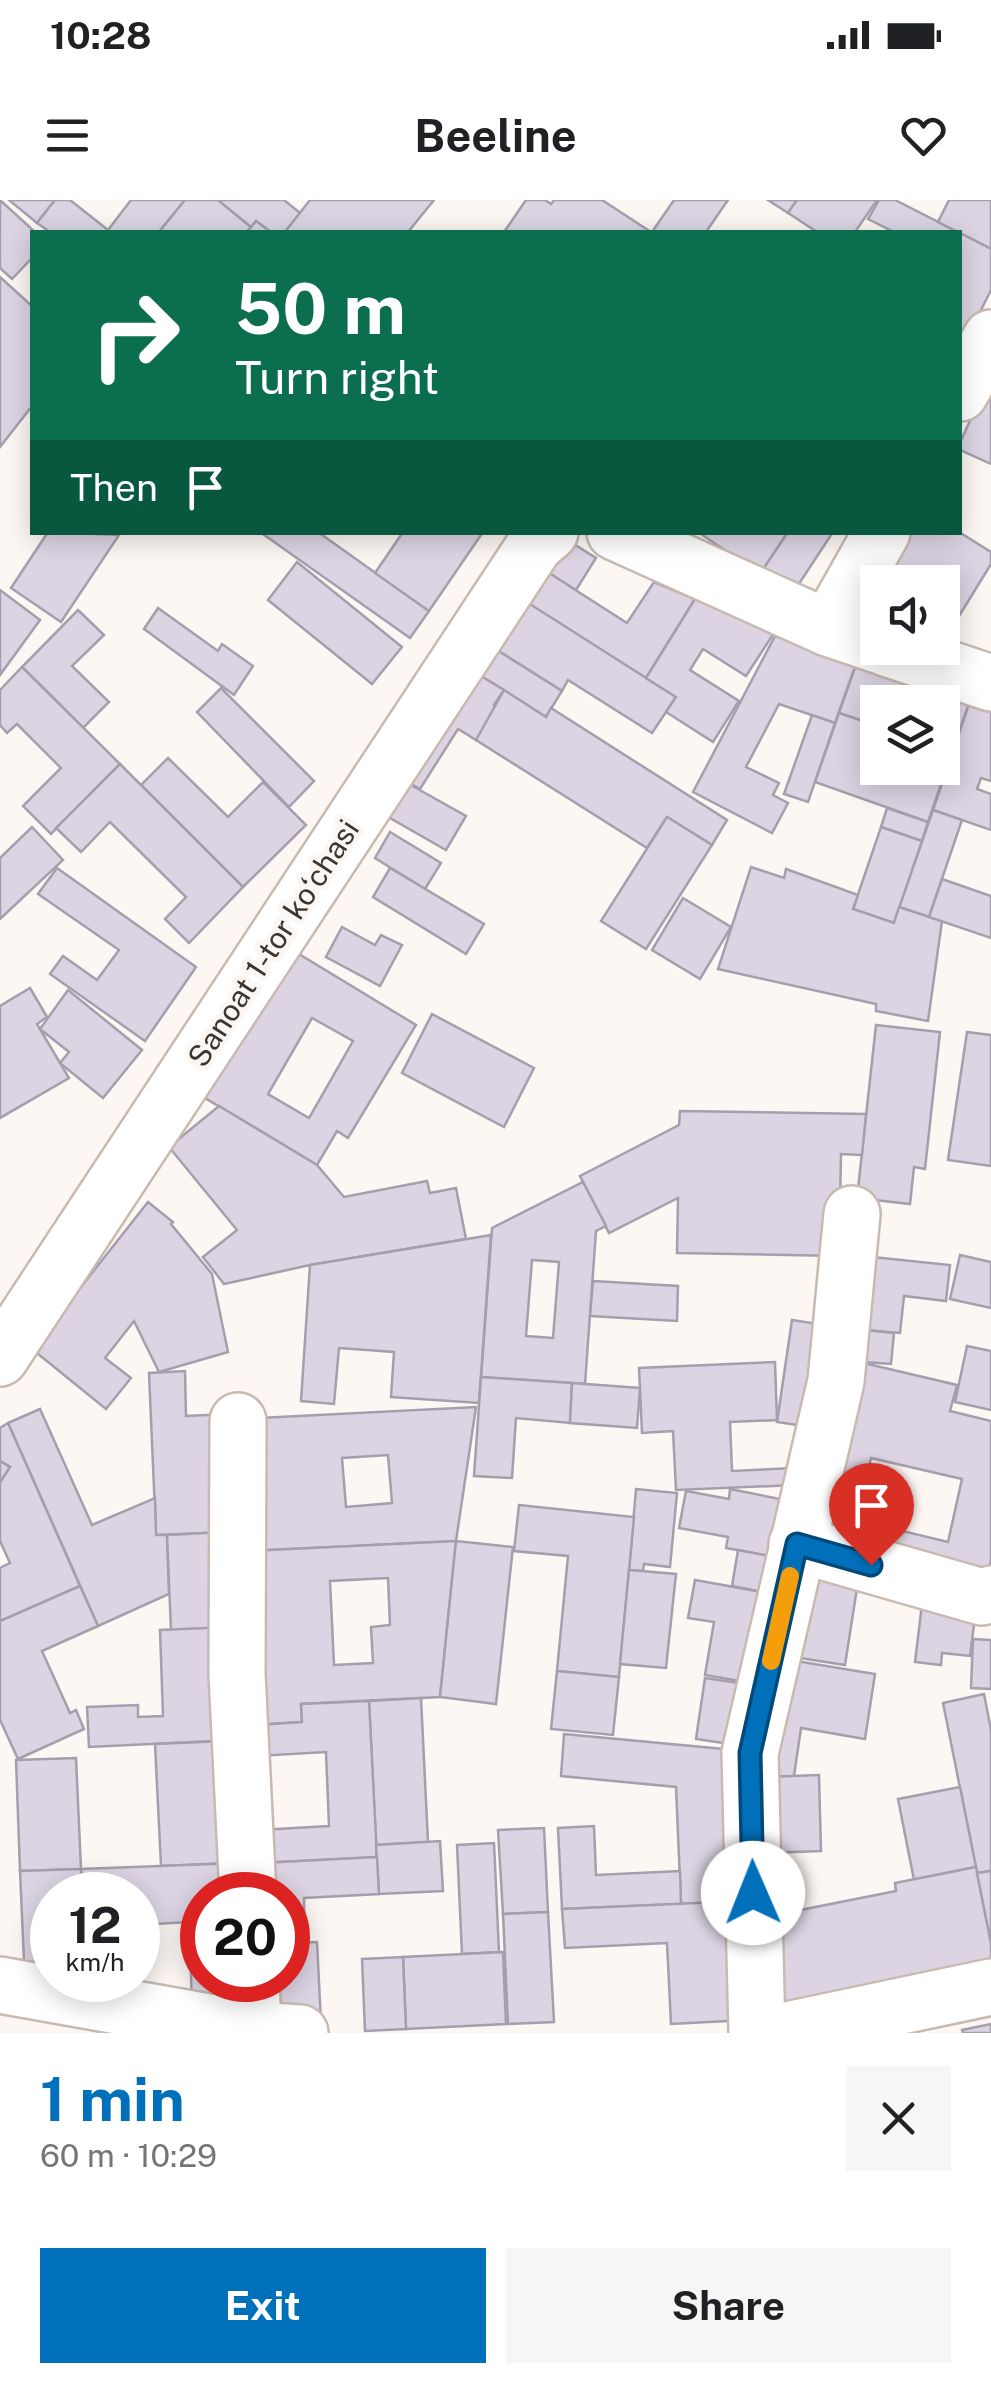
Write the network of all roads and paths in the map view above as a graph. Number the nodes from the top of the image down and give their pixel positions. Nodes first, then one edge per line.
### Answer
1 (991, 338) edge
2 (962, 389) edge
3 (547, 535) edge
4 (622, 535) edge
5 (881, 535) edge
6 (853, 636) edge
7 (937, 665) edge
8 (991, 683) edge
9 (852, 1214) dead end
10 (0, 1358) edge
11 (238, 1421) dead end
12 (797, 1544) junction
13 (991, 1594) edge
14 (247, 1872) edge
15 (0, 1985) edge
16 (991, 1987) edge
17 (268, 2014) edge
18 (756, 2033) edge
19 (772, 2033) edge

1 - 2 street
3 - 10 street, Sanoat 1-tor ko‘chasi
4 - 6 street
5 - 6 street
7 - 8 street
9 - 12 street
11 - 14 street
12 - 13 street
12 - 18 street
15 - 17 street
16 - 19 street

